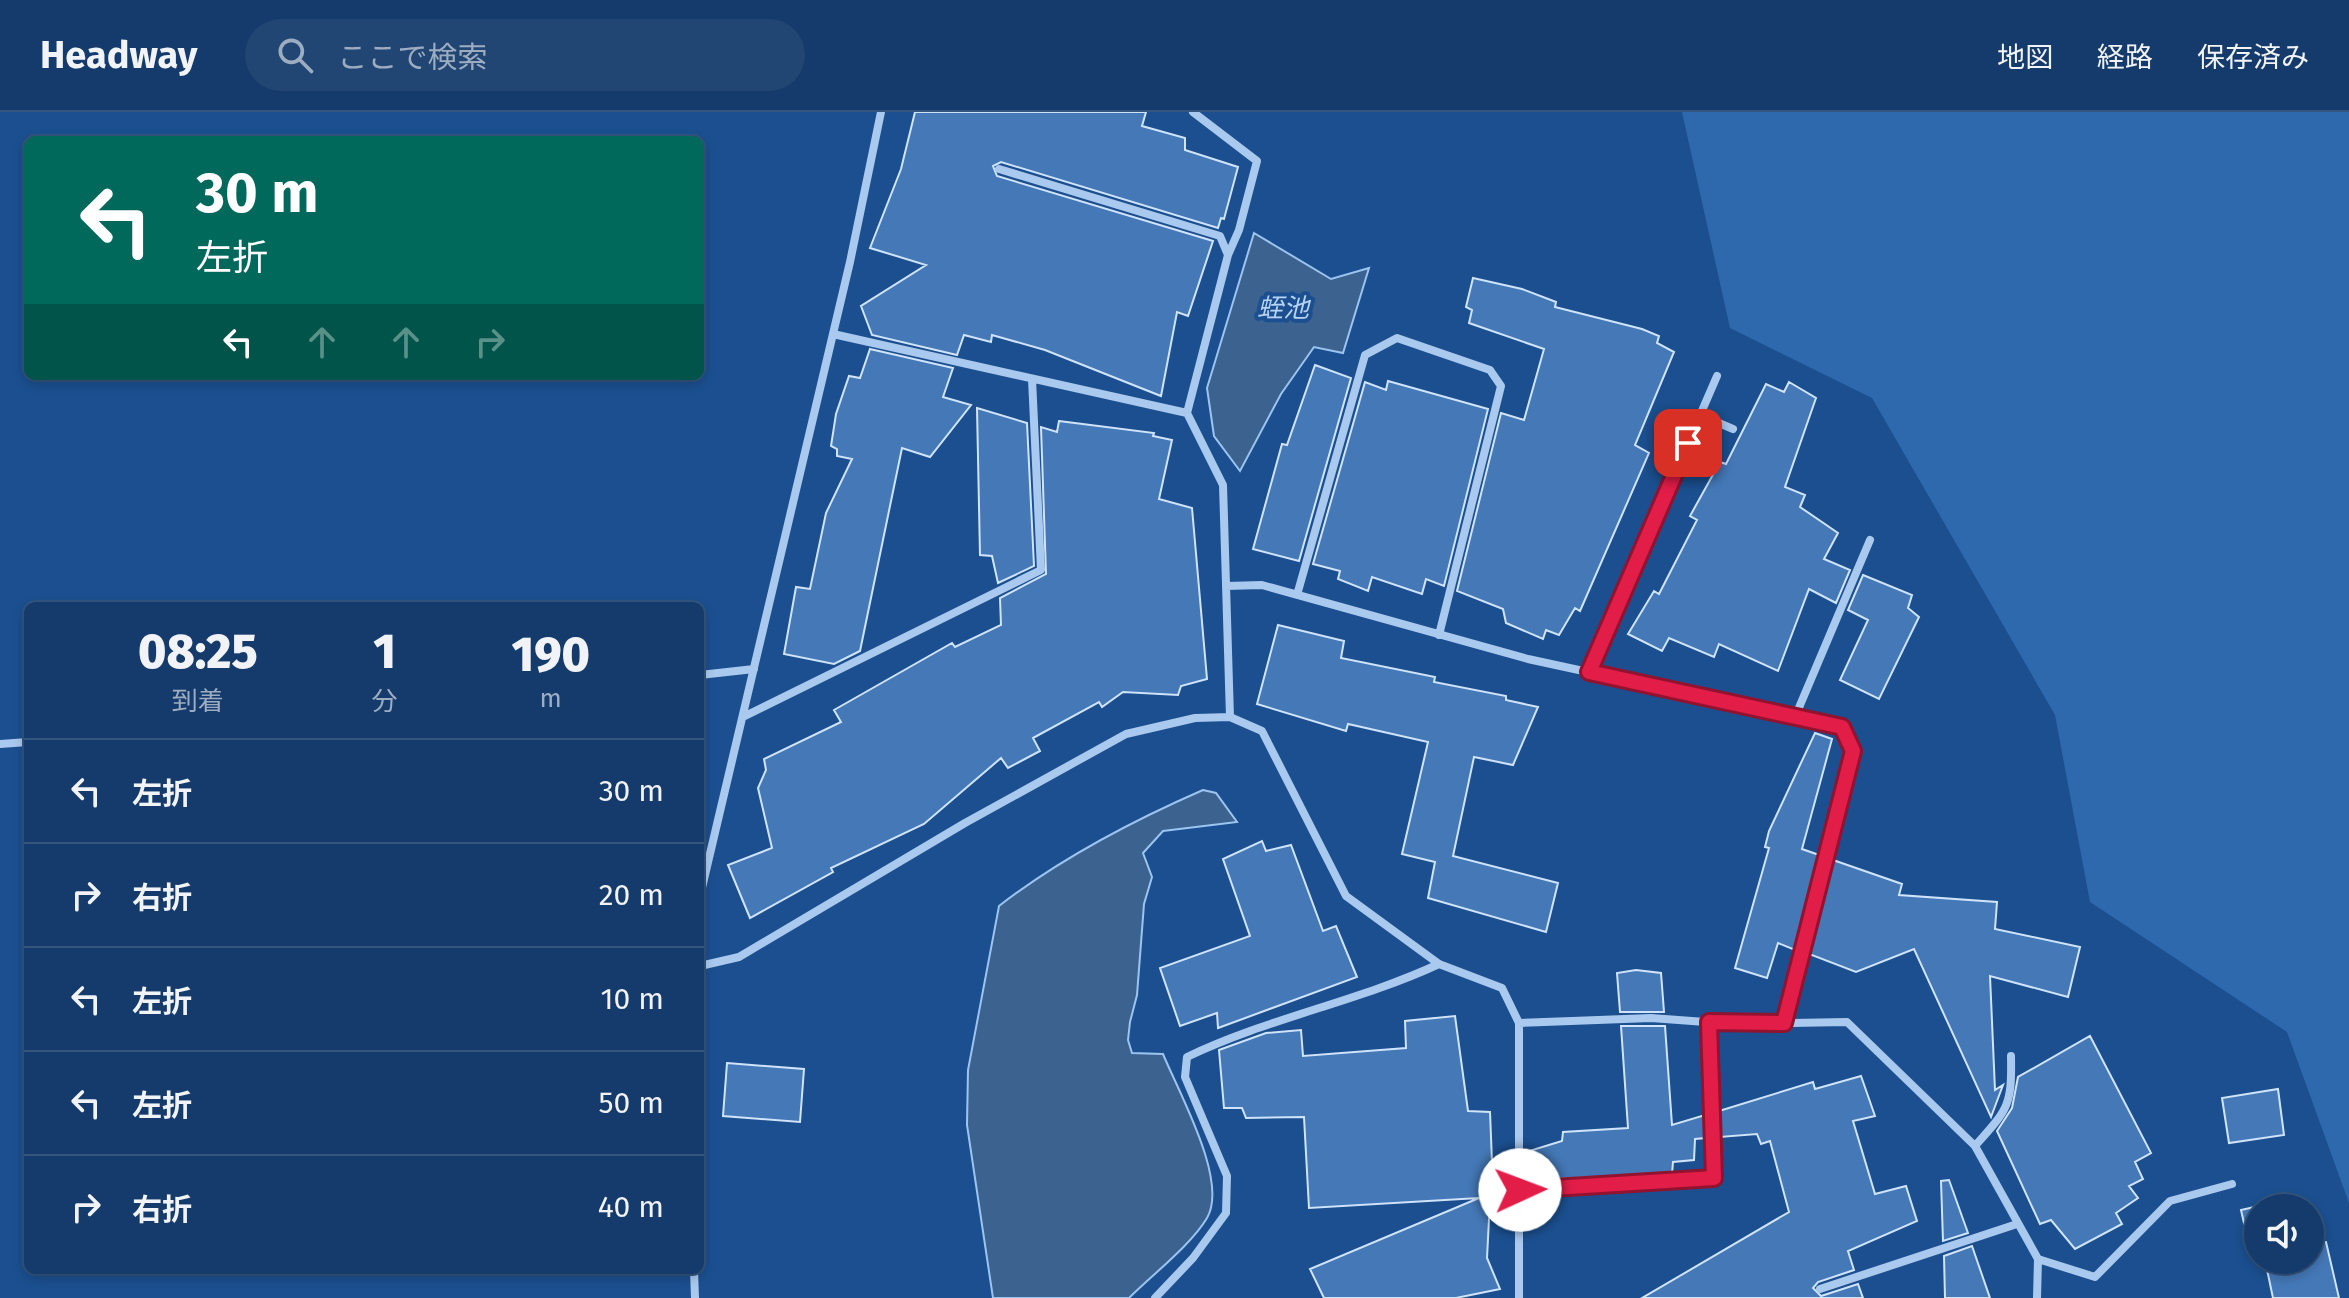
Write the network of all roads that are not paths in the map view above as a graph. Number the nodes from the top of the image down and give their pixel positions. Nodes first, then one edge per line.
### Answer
1 (881, 112) edge
2 (1193, 112) edge
3 (999, 169) dead end
4 (1228, 255) junction
5 (833, 334) junction
6 (1717, 376) dead end
7 (1032, 379) junction
8 (1187, 413) junction
9 (1700, 415) junction
10 (1733, 429) dead end
11 (1870, 540) dead end
12 (1226, 586) junction
13 (1297, 595) junction
14 (1439, 635) junction
15 (754, 669) junction
16 (1589, 672) junction
17 (704, 675) edge
18 (743, 717) junction
19 (1230, 717) junction
20 (1795, 717) junction
21 (24, 742) edge
22 (0, 744) edge
23 (704, 879) edge
24 (1439, 964) junction
25 (704, 965) edge
26 (1709, 1022) junction
27 (1519, 1023) junction
28 (1784, 1023) junction
29 (2011, 1056) dead end
30 (1975, 1146) junction
31 (2232, 1184) dead end
32 (1520, 1190) junction
33 (2017, 1224) junction
34 (2038, 1259) junction
35 (694, 1274) edge
36 (1820, 1289) dead end
37 (695, 1298) edge
38 (1155, 1298) edge
39 (1519, 1298) edge
40 (2037, 1298) edge

1 - 5 street
2 - 4 street
3 - 4 street
4 - 8 street
5 - 7 street
5 - 15 street
6 - 9 street
7 - 8 street
7 - 18 street
8 - 12 street
9 - 10 street
9 - 16 street
11 - 20 street
12 - 13 street
12 - 19 street
13 - 14 street
13 - 14 street
14 - 16 street
15 - 17 street
15 - 18 street
16 - 20 street
18 - 23 street
19 - 24 street
19 - 25 street
20 - 28 street
21 - 22 street
24 - 27 street
24 - 38 street
26 - 27 street
26 - 28 street
26 - 32 street
27 - 32 street
28 - 30 street
29 - 30 street
30 - 33 street
31 - 34 street
32 - 39 street
33 - 34 street
33 - 36 street
34 - 40 street
35 - 37 street

